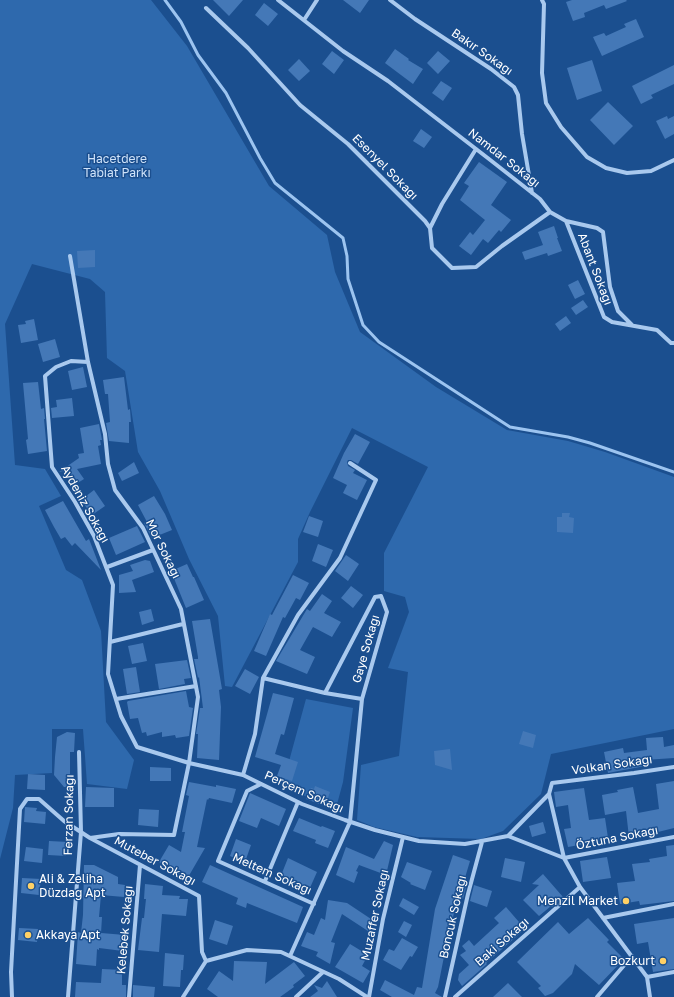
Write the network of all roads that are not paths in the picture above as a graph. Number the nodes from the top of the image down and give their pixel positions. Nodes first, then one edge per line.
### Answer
1 (278, 0) edge
2 (317, 0) edge
3 (390, 0) edge
4 (542, 0) edge
5 (206, 8) dead end
6 (304, 20) junction
7 (476, 149) junction
8 (674, 160) edge
9 (532, 193) junction
10 (550, 212) junction
11 (566, 221) junction
12 (430, 228) junction
13 (70, 256) dead end
14 (632, 325) junction
15 (674, 344) edge
16 (88, 362) junction
17 (350, 463) dead end
18 (153, 550) junction
19 (107, 567) junction
20 (183, 624) junction
21 (110, 642) junction
22 (263, 678) junction
23 (196, 686) junction
24 (324, 693) junction
25 (116, 699) junction
26 (362, 699) junction
27 (79, 752) dead end
28 (189, 763) junction
29 (674, 767) edge
30 (244, 775) junction
31 (262, 784) junction
32 (549, 794) junction
33 (298, 802) junction
34 (350, 822) junction
35 (81, 832) junction
36 (508, 836) junction
37 (402, 837) junction
38 (674, 837) edge
39 (90, 838) junction
40 (482, 842) junction
41 (564, 858) junction
42 (140, 865) junction
43 (265, 881) junction
44 (580, 886) junction
45 (314, 904) junction
46 (674, 904) edge
47 (603, 918) junction
48 (290, 956) junction
49 (632, 956) junction
50 (206, 961) junction
51 (323, 972) junction
52 (674, 972) edge
53 (647, 976) junction
54 (12, 997) edge
55 (68, 997) edge
56 (128, 997) edge
57 (183, 997) edge
58 (296, 997) edge
59 (368, 997) edge
60 (445, 997) edge
61 (455, 997) edge
62 (597, 997) edge
63 (650, 997) edge

1 - 6 street, Namdar Sokağı
2 - 6 street
3 - 9 street, Bakır Sokağı
4 - 8 street
5 - 12 street, Esenyel Sokağı
6 - 7 street, Namdar Sokağı
7 - 9 street, Namdar Sokağı
7 - 12 street
9 - 10 street, Namdar Sokağı
10 - 11 street, Namdar Sokağı
10 - 12 street
11 - 14 street, Abant Sokağı
11 - 14 street, Namdar Sokağı
13 - 16 street, Mor Sokağı
14 - 15 street
16 - 18 street, Mor Sokağı
16 - 19 street, Aydeniz Sokağı
17 - 22 street
18 - 19 street
18 - 20 street, Mor Sokağı
19 - 21 street, Aydeniz Sokağı
20 - 21 street
20 - 23 street, Mor Sokağı
21 - 25 street, Aydeniz Sokağı
22 - 24 street
22 - 30 street
23 - 25 street
23 - 28 street, Mor Sokağı
24 - 26 street
24 - 26 street, Gaye Sokağı
25 - 28 street, Aydeniz Sokağı
26 - 34 street, Gaye Sokağı
27 - 35 street, Ferzan Sokağı
28 - 30 street, Perçem Sokağı
28 - 39 street
29 - 32 street, Volkan Sokağı
30 - 31 street, Perçem Sokağı
31 - 33 street, Perçem Sokağı
31 - 43 street, Meltem Sokağı
32 - 36 street
32 - 41 street
33 - 34 street, Perçem Sokağı
33 - 43 street
34 - 37 street, Perçem Sokağı
34 - 45 street, Gaye Sokağı
35 - 39 street, Muteber Sokağı
35 - 54 street, Muteber Sokağı
35 - 55 street, Ferzan Sokağı
36 - 40 street, Perçem Sokağı
36 - 41 street
37 - 40 street, Perçem Sokağı
37 - 59 street, Muzaffer Sokağı
38 - 41 street, Öztuna Sokağı
39 - 42 street, Muteber Sokağı
40 - 60 street, Boncuk Sokağı
41 - 44 street
42 - 50 street, Muteber Sokağı
42 - 56 street, Kelebek Sokağı
43 - 45 street, Meltem Sokağı
44 - 47 street
44 - 61 street, Baki Sokağı
45 - 48 street, Gaye Sokağı
46 - 47 street
47 - 49 street
48 - 50 street
48 - 51 street
49 - 53 street
49 - 62 street
50 - 57 street
51 - 58 street
51 - 59 street
52 - 53 street
53 - 63 street

